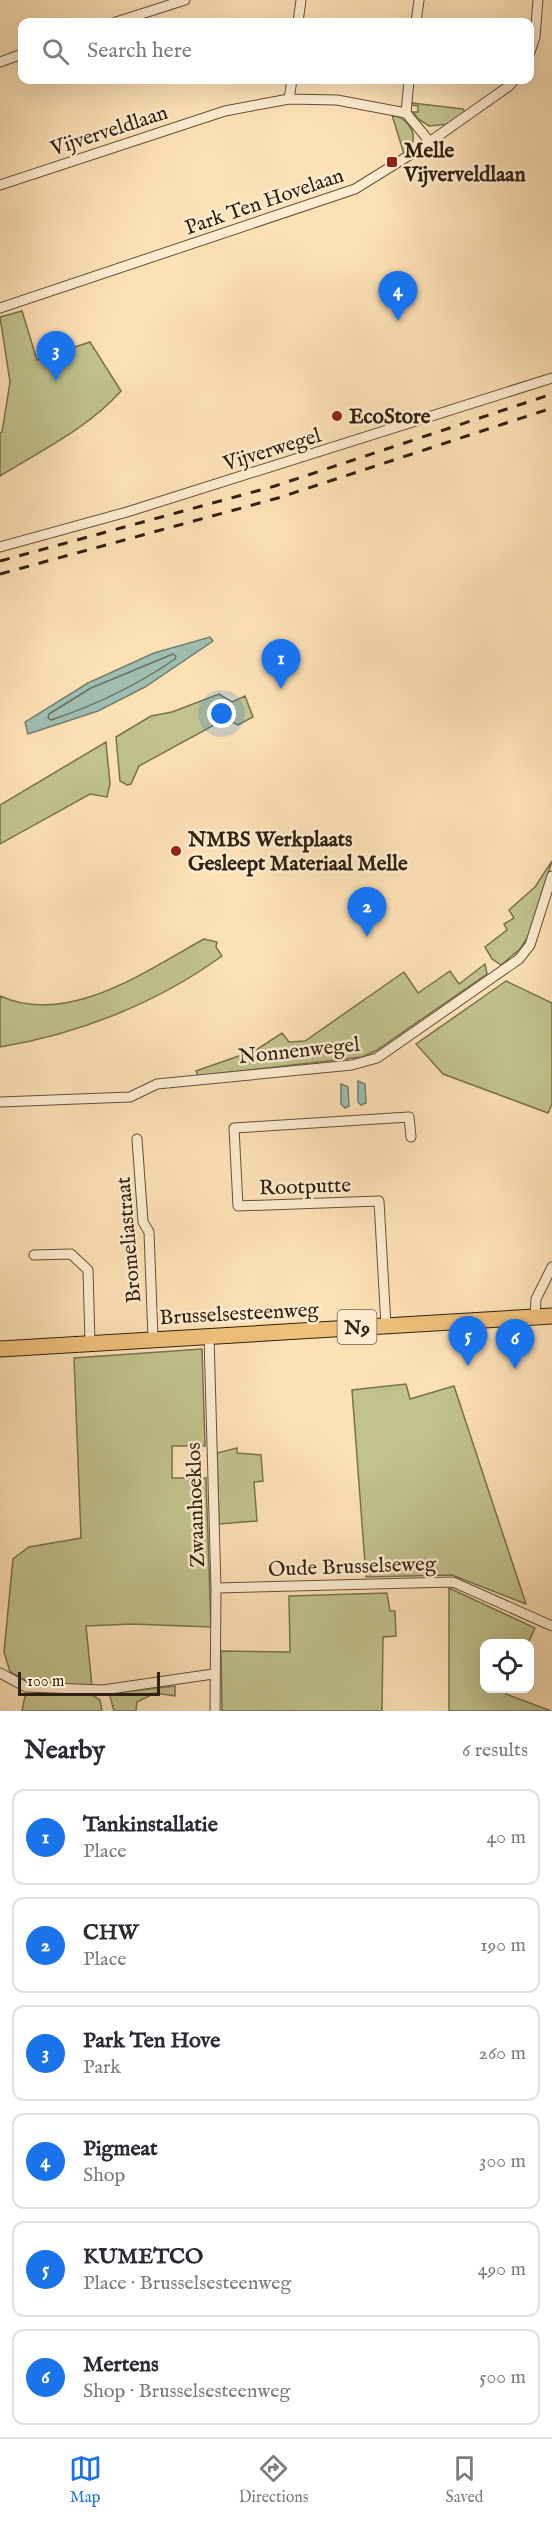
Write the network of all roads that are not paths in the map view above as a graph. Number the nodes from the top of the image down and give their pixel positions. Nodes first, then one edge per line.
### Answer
1 (185, 0) edge
2 (301, 0) edge
3 (419, 0) edge
4 (538, 0) edge
5 (129, 18) edge
6 (299, 18) edge
7 (417, 18) edge
8 (534, 37) edge
9 (18, 55) edge
10 (0, 62) edge
11 (292, 84) edge
12 (409, 84) edge
13 (511, 84) edge
14 (290, 99) junction
15 (406, 113) junction
16 (430, 142) junction
17 (0, 185) edge
18 (0, 308) edge
19 (552, 378) edge
20 (0, 547) edge
21 (552, 876) edge
22 (0, 1102) edge
23 (411, 1137) dead end
24 (137, 1139) dead end
25 (34, 1255) dead end
26 (552, 1267) edge
27 (552, 1316) edge
28 (535, 1317) junction
29 (386, 1326) junction
30 (209, 1336) junction
31 (153, 1338) junction
32 (90, 1342) junction
33 (0, 1349) edge
34 (216, 1588) junction
35 (552, 1626) edge
36 (0, 1673) edge
37 (213, 1674) junction
38 (215, 1711) edge

1 - 5 street
2 - 6 street
3 - 7 street
4 - 8 street
9 - 10 street
11 - 14 street
12 - 15 street
13 - 16 street, Park Ten Hovelaan
14 - 15 street, Vijverveldlaan
14 - 17 street, Vijverveldlaan
15 - 16 street
16 - 18 street, Park Ten Hovelaan
19 - 20 street, Vijverwegel
21 - 22 street, Nonnenwegel
23 - 29 street, Rootputte
24 - 31 street, Bromeliastraat
25 - 32 street
26 - 28 street
27 - 28 main road, Brusselsesteenweg / N9
28 - 29 main road, Brusselsesteenweg / N9
29 - 30 main road, Brusselsesteenweg / N9
30 - 31 main road, Brusselsesteenweg / N9
30 - 34 street, Zwaanhoeklos
31 - 32 main road, Brusselsesteenweg / N9
32 - 33 main road, Brusselsesteenweg / N9
34 - 35 street, Oude Brusselseweg
34 - 37 street, Zwaanhoeklos
36 - 37 street
37 - 38 street, Zwaanhoeklos

